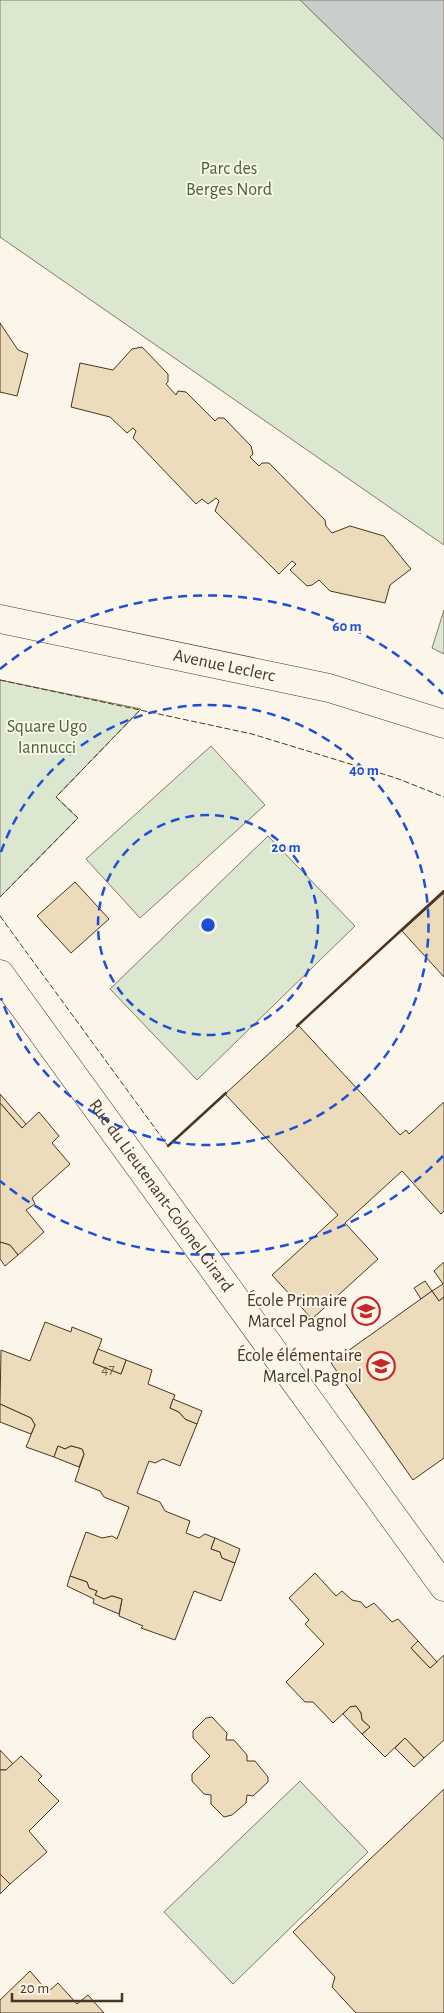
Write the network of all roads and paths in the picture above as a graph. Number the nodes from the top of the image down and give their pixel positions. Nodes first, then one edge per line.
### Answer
1 (0, 619) edge
2 (444, 724) edge
3 (0, 974) edge
4 (444, 1587) edge

1 - 2 street, Avenue Leclerc
3 - 4 street, Rue du Lieutenant-Colonel Girard

